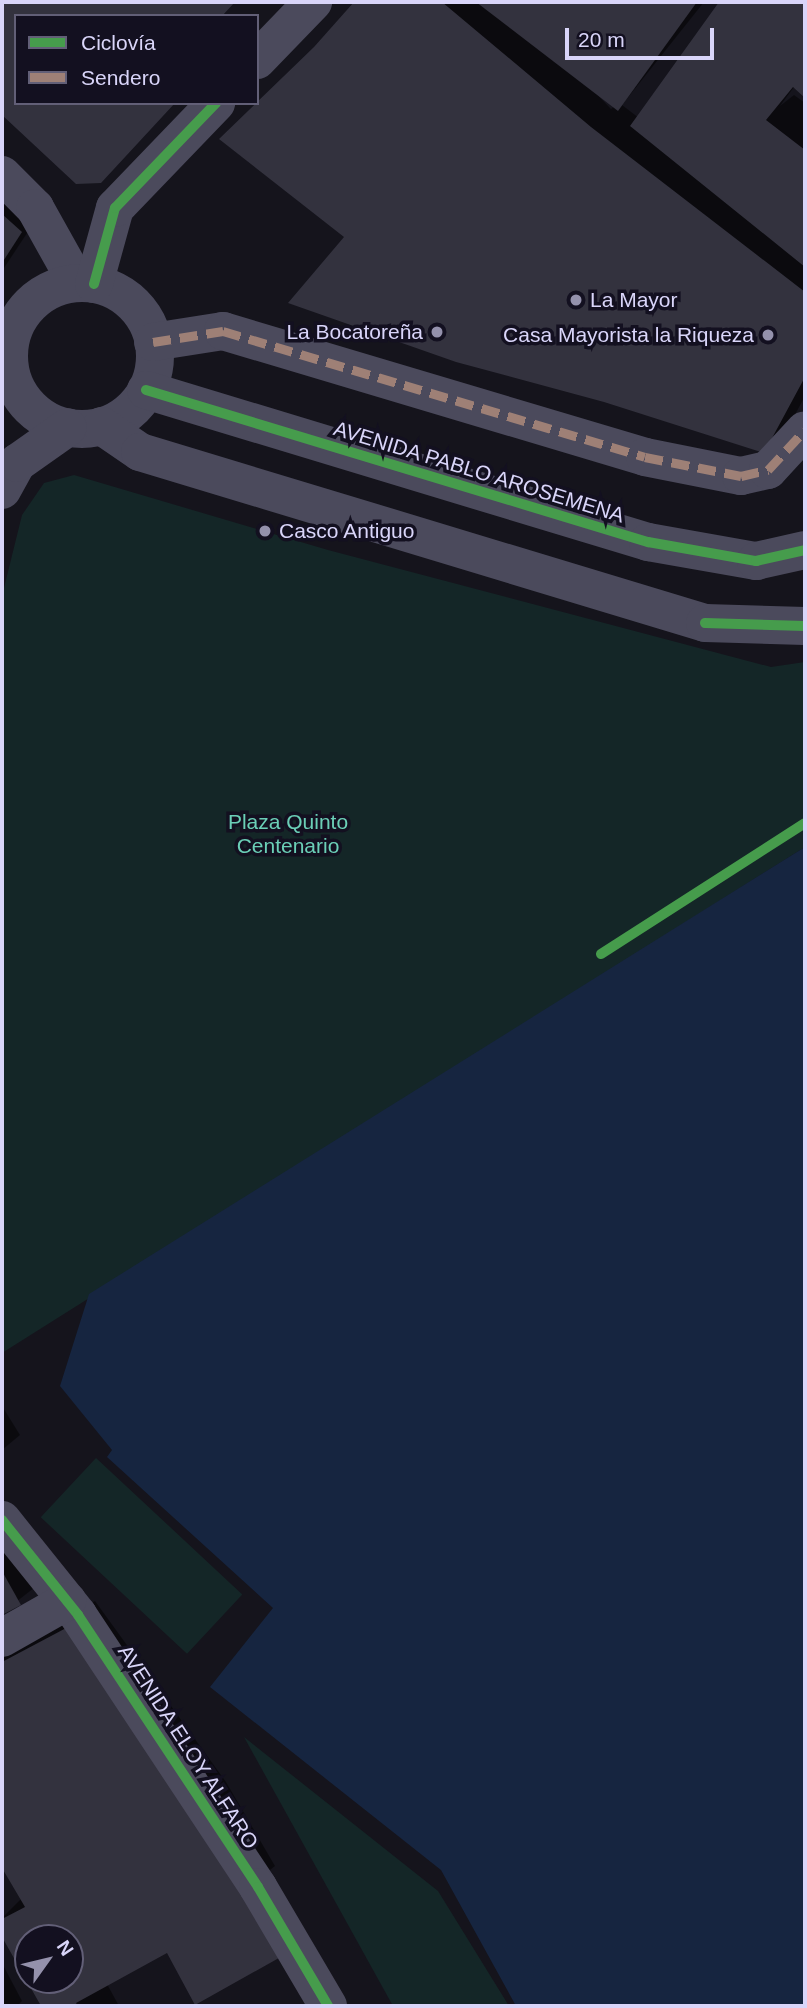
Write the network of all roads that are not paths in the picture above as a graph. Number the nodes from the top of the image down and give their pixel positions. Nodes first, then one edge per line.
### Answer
1 (313, 2) edge
2 (259, 58) edge
3 (214, 105) edge
4 (2, 175) edge
5 (86, 284) junction
6 (153, 342) junction
7 (6, 364) edge
8 (146, 390) junction
9 (85, 426) junction
10 (805, 430) edge
11 (2, 490) edge
12 (805, 550) edge
13 (805, 626) edge
14 (2, 1520) edge
15 (67, 1601) junction
16 (2, 1637) edge
17 (328, 2006) edge

1 - 2 street
3 - 5 street
4 - 5 street
5 - 6 street
5 - 7 street
6 - 8 street
6 - 10 street
7 - 9 street
8 - 9 street
8 - 12 street, AVENIDA PABLO AROSEMENA
9 - 11 street
9 - 13 street
14 - 15 street, AVENIDA ELOY ALFARO
15 - 16 street
15 - 17 street, AVENIDA ELOY ALFARO

